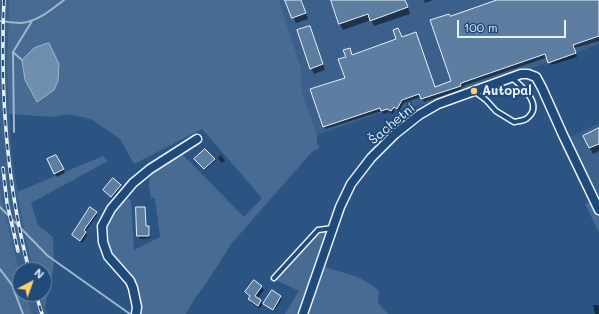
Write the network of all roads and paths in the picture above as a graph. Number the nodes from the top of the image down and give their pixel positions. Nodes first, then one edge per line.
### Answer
1 (512, 78) junction
2 (474, 91) junction
3 (197, 139) dead end
4 (599, 210) edge
5 (333, 228) junction
6 (274, 278) dead end
7 (136, 313) edge
8 (303, 314) edge

1 - 2 street, Šachetní
1 - 2 lane
1 - 4 street, Šachetní
2 - 5 street, Šachetní
3 - 7 street
5 - 6 lane
5 - 8 street, Šachetní

